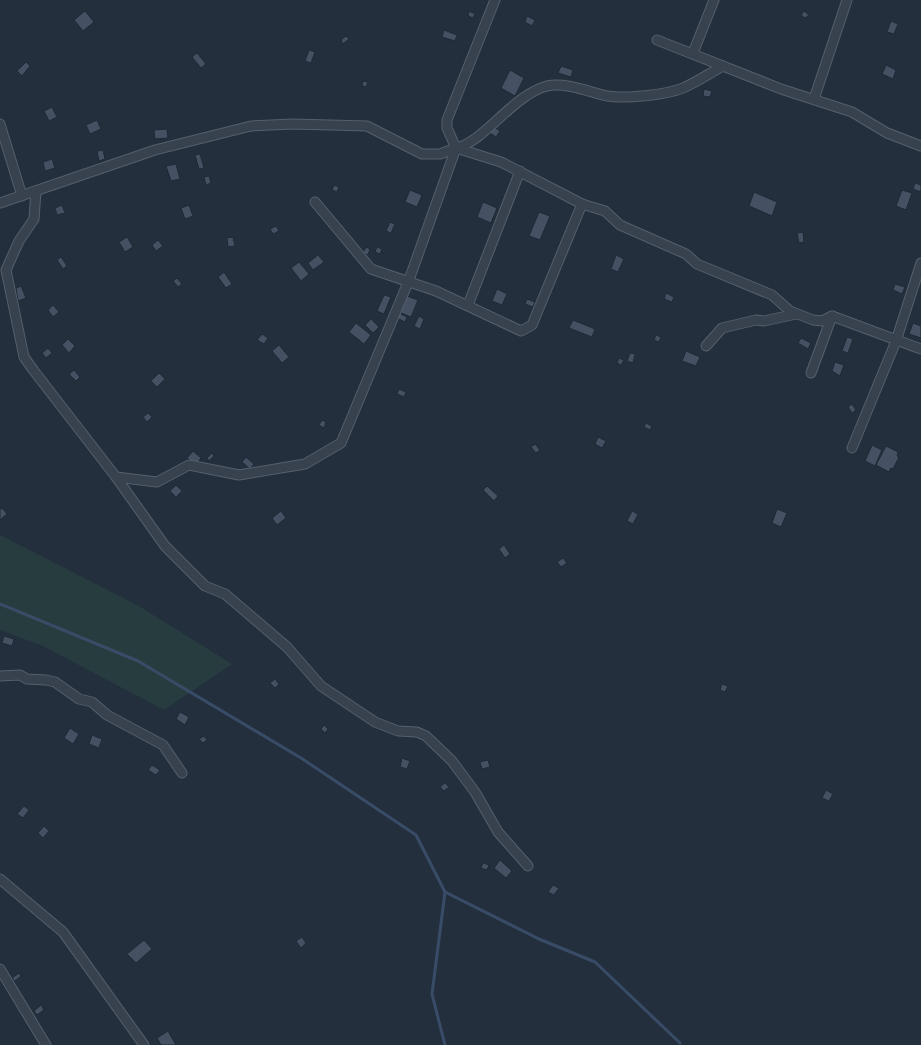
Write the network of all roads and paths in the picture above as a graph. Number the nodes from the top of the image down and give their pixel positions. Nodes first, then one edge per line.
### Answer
1 (495, 0) edge
2 (714, 0) edge
3 (847, 0) edge
4 (657, 40) dead end
5 (693, 53) junction
6 (723, 66) junction
7 (814, 99) junction
8 (0, 124) edge
9 (921, 146) edge
10 (456, 148) junction
11 (520, 171) junction
12 (36, 191) junction
13 (22, 196) junction
14 (315, 202) dead end
15 (0, 203) edge
16 (582, 204) junction
17 (921, 263) edge
18 (409, 280) junction
19 (468, 305) junction
20 (796, 314) junction
21 (832, 316) junction
22 (896, 341) junction
23 (706, 346) dead end
24 (921, 349) edge
25 (811, 372) dead end
26 (852, 448) dead end
27 (116, 477) junction
28 (0, 676) edge
29 (182, 773) dead end
30 (528, 866) dead end
31 (0, 878) edge
32 (0, 969) edge
33 (46, 1045) edge
34 (144, 1045) edge

1 - 10 street
2 - 5 street
3 - 7 street
4 - 5 street
5 - 6 street
6 - 7 street
6 - 10 street
7 - 9 street
8 - 13 street
10 - 11 street
10 - 12 street
10 - 18 street
11 - 16 street
11 - 19 street
12 - 13 street
12 - 27 street
13 - 15 street
14 - 18 street
16 - 19 street
16 - 20 street
17 - 22 street
18 - 19 street
18 - 27 street
20 - 21 street
20 - 23 street
21 - 22 street
21 - 25 street
22 - 24 street
22 - 26 street
27 - 30 street
28 - 29 street
31 - 34 street
32 - 33 street

